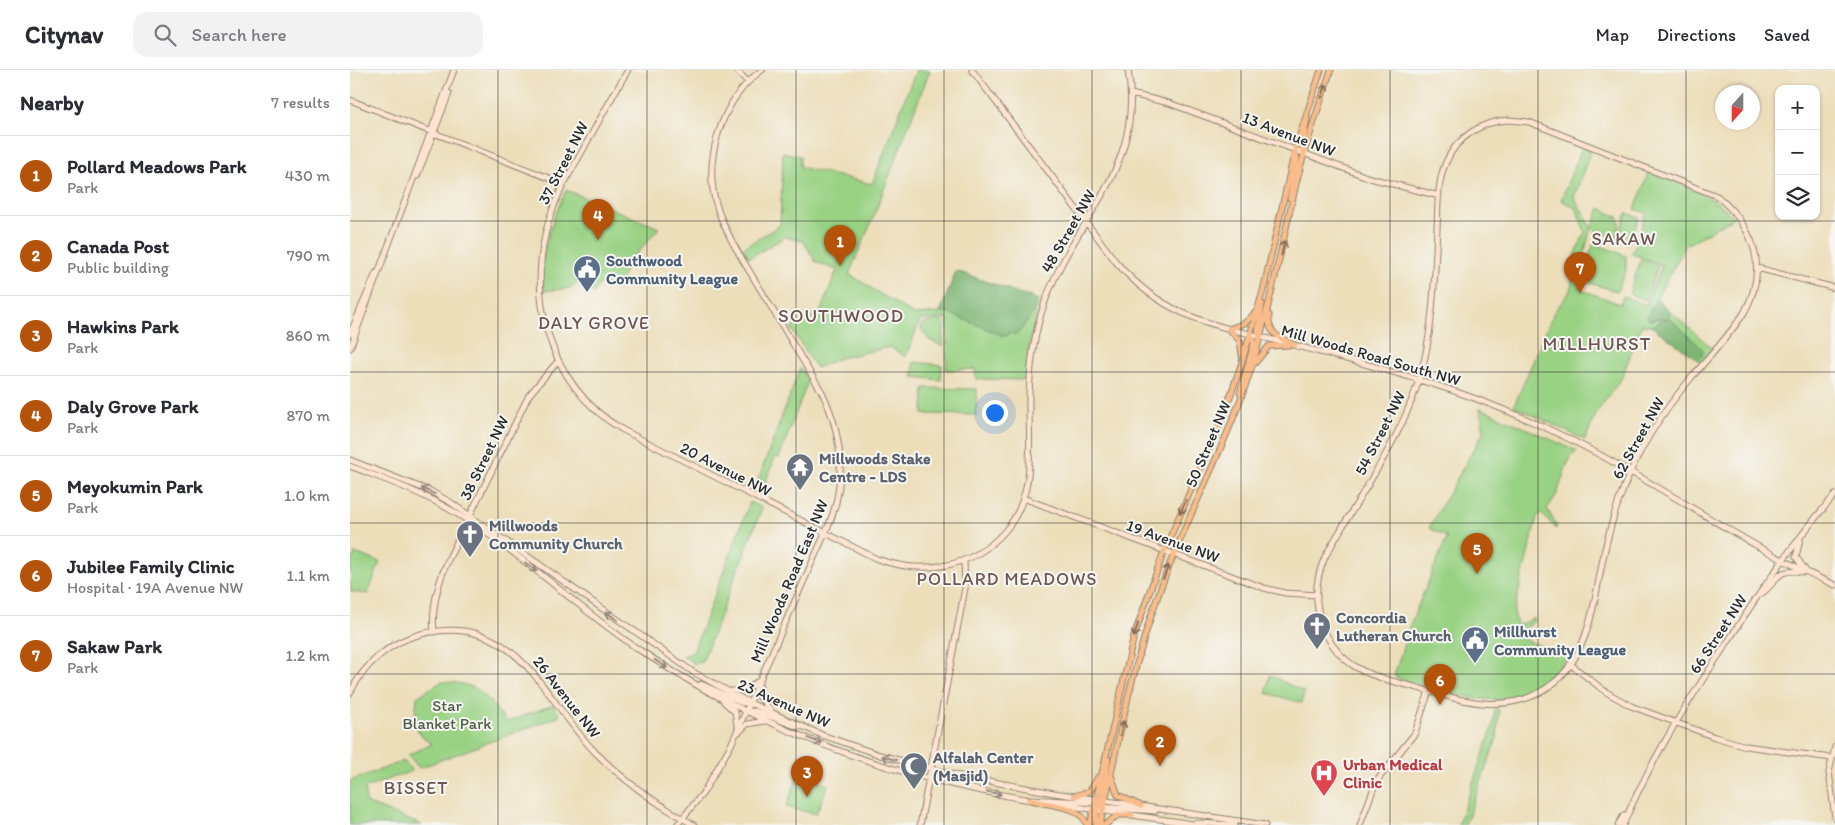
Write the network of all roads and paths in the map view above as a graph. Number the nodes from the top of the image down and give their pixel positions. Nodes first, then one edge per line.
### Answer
1 (456, 70) edge
2 (628, 70) edge
3 (736, 70) edge
4 (762, 70) edge
5 (972, 70) edge
6 (1128, 70) edge
7 (1321, 70) edge
8 (1331, 70) edge
9 (748, 82) junction
10 (1131, 94) junction
11 (350, 100) edge
12 (1309, 103) junction
13 (432, 131) junction
14 (1295, 150) junction
15 (1304, 153) junction
16 (564, 184) junction
17 (1439, 196) junction
18 (1733, 209) joint
19 (1291, 211) junction
20 (1086, 221) junction
21 (389, 246) junction
22 (1757, 268) junction
23 (1835, 288) edge
24 (1263, 292) junction
25 (1271, 296) junction
26 (1258, 310) junction
27 (1229, 329) junction
28 (350, 334) edge
29 (1251, 334) junction
30 (1260, 337) junction
31 (1295, 345) junction
32 (350, 348) edge
33 (558, 361) junction
34 (1241, 365) junction
35 (1250, 370) junction
36 (1419, 380) junction
37 (1241, 399) junction
38 (350, 460) edge
39 (350, 466) edge
40 (1631, 472) junction
41 (1835, 495) edge
42 (1023, 498) junction
43 (469, 518) junction
44 (1807, 528) junction
45 (826, 533) junction
46 (991, 544) joint
47 (1164, 551) junction
48 (1173, 554) junction
49 (1782, 560) junction
50 (964, 561) junction
51 (1808, 573) junction
52 (1835, 585) edge
53 (1317, 595) junction
54 (1757, 597) junction
55 (434, 632) junction
56 (1570, 664) junction
57 (762, 676) junction
58 (681, 677) junction
59 (726, 690) junction
60 (1429, 691) junction
61 (350, 693) edge
62 (718, 696) junction
63 (750, 703) junction
64 (745, 712) junction
65 (773, 713) junction
66 (770, 722) junction
67 (1676, 723) junction
68 (815, 732) junction
69 (734, 738) junction
70 (1109, 740) junction
71 (1835, 747) edge
72 (1831, 758) junction
73 (1103, 765) junction
74 (930, 770) junction
75 (1111, 775) junction
76 (929, 779) junction
77 (1074, 796) junction
78 (1636, 796) junction
79 (1028, 799) junction
80 (1100, 805) junction
81 (1141, 806) junction
82 (1172, 811) junction
83 (1132, 815) junction
84 (1835, 818) edge
85 (683, 819) junction
86 (1188, 823) junction
87 (1241, 823) edge
88 (677, 825) edge
89 (694, 825) edge
90 (920, 825) edge
91 (1088, 825) edge
92 (1096, 825) edge
93 (1100, 825) edge
94 (1105, 825) edge
95 (1200, 825) edge
96 (1236, 825) edge
97 (1265, 825) edge
98 (1360, 825) edge
99 (1618, 825) edge
100 (1622, 825) edge

1 - 13 street
2 - 16 street, 37 Street NW
3 - 9 street
4 - 9 street, Mill Woods Road East NW
5 - 20 street, Mill Woods Road South NW
6 - 10 street, 48 Street NW
7 - 12 main road, 50 Street NW
15 -> 8 main road, 50 Street NW
9 - 45 street, Mill Woods Road East NW
10 - 14 street, 13 Avenue NW
10 - 20 street, 48 Street NW
11 - 13 street
12 - 14 main road, 50 Street NW
12 - 15 main road
13 - 16 street
13 - 21 street
14 - 15 street, 13 Avenue NW
14 - 19 main road
14 - 24 main road, 50 Street NW
15 - 17 street, 13 Avenue NW
15 - 19 main road, 50 Street NW
16 - 33 street, 37 Street NW
17 - 18 street, 54 Street NW
17 - 36 street, 54 Street NW
18 - 22 street, 62 Street NW
25 -> 19 main road, 50 Street NW
20 - 27 street, Mill Woods Road South NW
20 - 42 street, 48 Street NW
21 - 28 street
21 - 32 street
22 - 23 street
22 - 40 street, 62 Street NW
24 - 26 main road, 50 Street NW
24 - 30 main road
25 - 30 main road, 50 Street NW
25 - 31 main road
26 - 27 main road
26 - 29 main road, 50 Street NW
27 - 29 street, Mill Woods Road South NW
27 - 34 main road
29 - 30 street, Mill Woods Road South NW
29 - 34 main road, 50 Street NW
29 - 37 main road
30 - 31 street, Mill Woods Road South NW
30 - 35 main road, 50 Street NW
31 - 35 main road
31 - 36 street, Mill Woods Road South NW
33 - 43 street, 38 Street NW
33 - 45 street, 20 Avenue NW
34 -> 47 main road, 50 Street NW
35 - 37 main road, 50 Street NW
36 - 40 street, Mill Woods Road South NW
36 - 53 street, 54 Street NW
37 - 48 main road, 50 Street NW
43 -> 38 street, 23 Avenue NW
39 - 43 street, 23 Avenue NW
40 - 49 street, Mill Woods Road South NW
40 - 56 street, 62 Street NW
41 - 44 street, 66 Street NW
42 - 46 street, 48 Street NW
42 - 47 street, 19 Avenue NW
43 - 55 street, 38 Street NW
43 -> 58 street, 23 Avenue NW
59 -> 43 street, 23 Avenue NW
44 - 49 street, 66 Street NW
44 - 51 street
45 - 50 street, 20 Avenue NW
45 - 57 street, Mill Woods Road East NW
46 - 50 street, 20 Avenue NW
47 - 48 street, 19 Avenue NW
47 -> 70 main road, 50 Street NW
48 - 53 street, 19 Avenue NW
75 -> 48 main road, 50 Street NW
49 - 51 street, Mill Woods Road South NW
49 - 54 street, 66 Street NW
50 - 74 street
51 - 52 street, Mill Woods Road South NW
51 - 54 street
53 - 60 street, 54 Street NW
54 - 67 street, 66 Street NW
55 - 61 street, 26 Avenue NW
55 - 85 street, 26 Avenue NW
56 - 60 street, 62 Street NW
56 - 67 street
57 - 59 street
57 - 63 street, Mill Woods Road East NW
57 - 65 street
58 - 62 street, 23 Avenue NW
58 - 63 street
59 - 63 street, 23 Avenue NW
60 - 98 street
62 - 64 street, 23 Avenue NW
62 - 69 street
63 - 64 street, Mill Woods Road East NW
63 - 65 street, 23 Avenue NW
64 - 66 street, 23 Avenue NW
64 - 68 street
64 - 69 street, Mill Woods Road East NW
65 - 68 street, 23 Avenue NW
66 - 69 street
66 -> 76 street, 23 Avenue NW
67 - 72 street
67 - 78 street, 66 Street NW
74 -> 68 street, 23 Avenue NW
69 - 85 street, Mill Woods Road East NW
70 - 73 main road, 50 Street NW
70 - 80 main road
71 - 72 street
72 - 84 street
73 - 77 main road
73 - 80 main road, 50 Street NW
74 - 76 street
74 - 77 street, 23 Avenue NW
75 - 80 main road, 50 Street NW
75 - 81 main road
76 -> 79 street, 23 Avenue NW
76 - 90 street
77 - 80 street, 23 Avenue NW
78 - 99 street, 66 Street NW
78 - 100 street, 66 Street NW
79 - 80 street, 23 Avenue NW
79 - 91 main road
80 - 81 street, 23 Avenue NW
80 - 82 street
80 - 83 street, 23 Avenue NW
80 - 91 main road, 50 Street NW
80 - 92 main road
80 - 93 main road, 50 Street NW
81 - 82 street, 23 Avenue NW
82 - 87 street, 23 Avenue NW
83 - 86 street, 23 Avenue NW
83 - 94 main road
85 - 88 street, Mill Woods Road East NW
85 - 89 street, 26 Avenue NW
86 - 95 street, 23 Avenue NW
86 - 96 street
87 - 96 street
87 - 97 street, 23 Avenue NW

